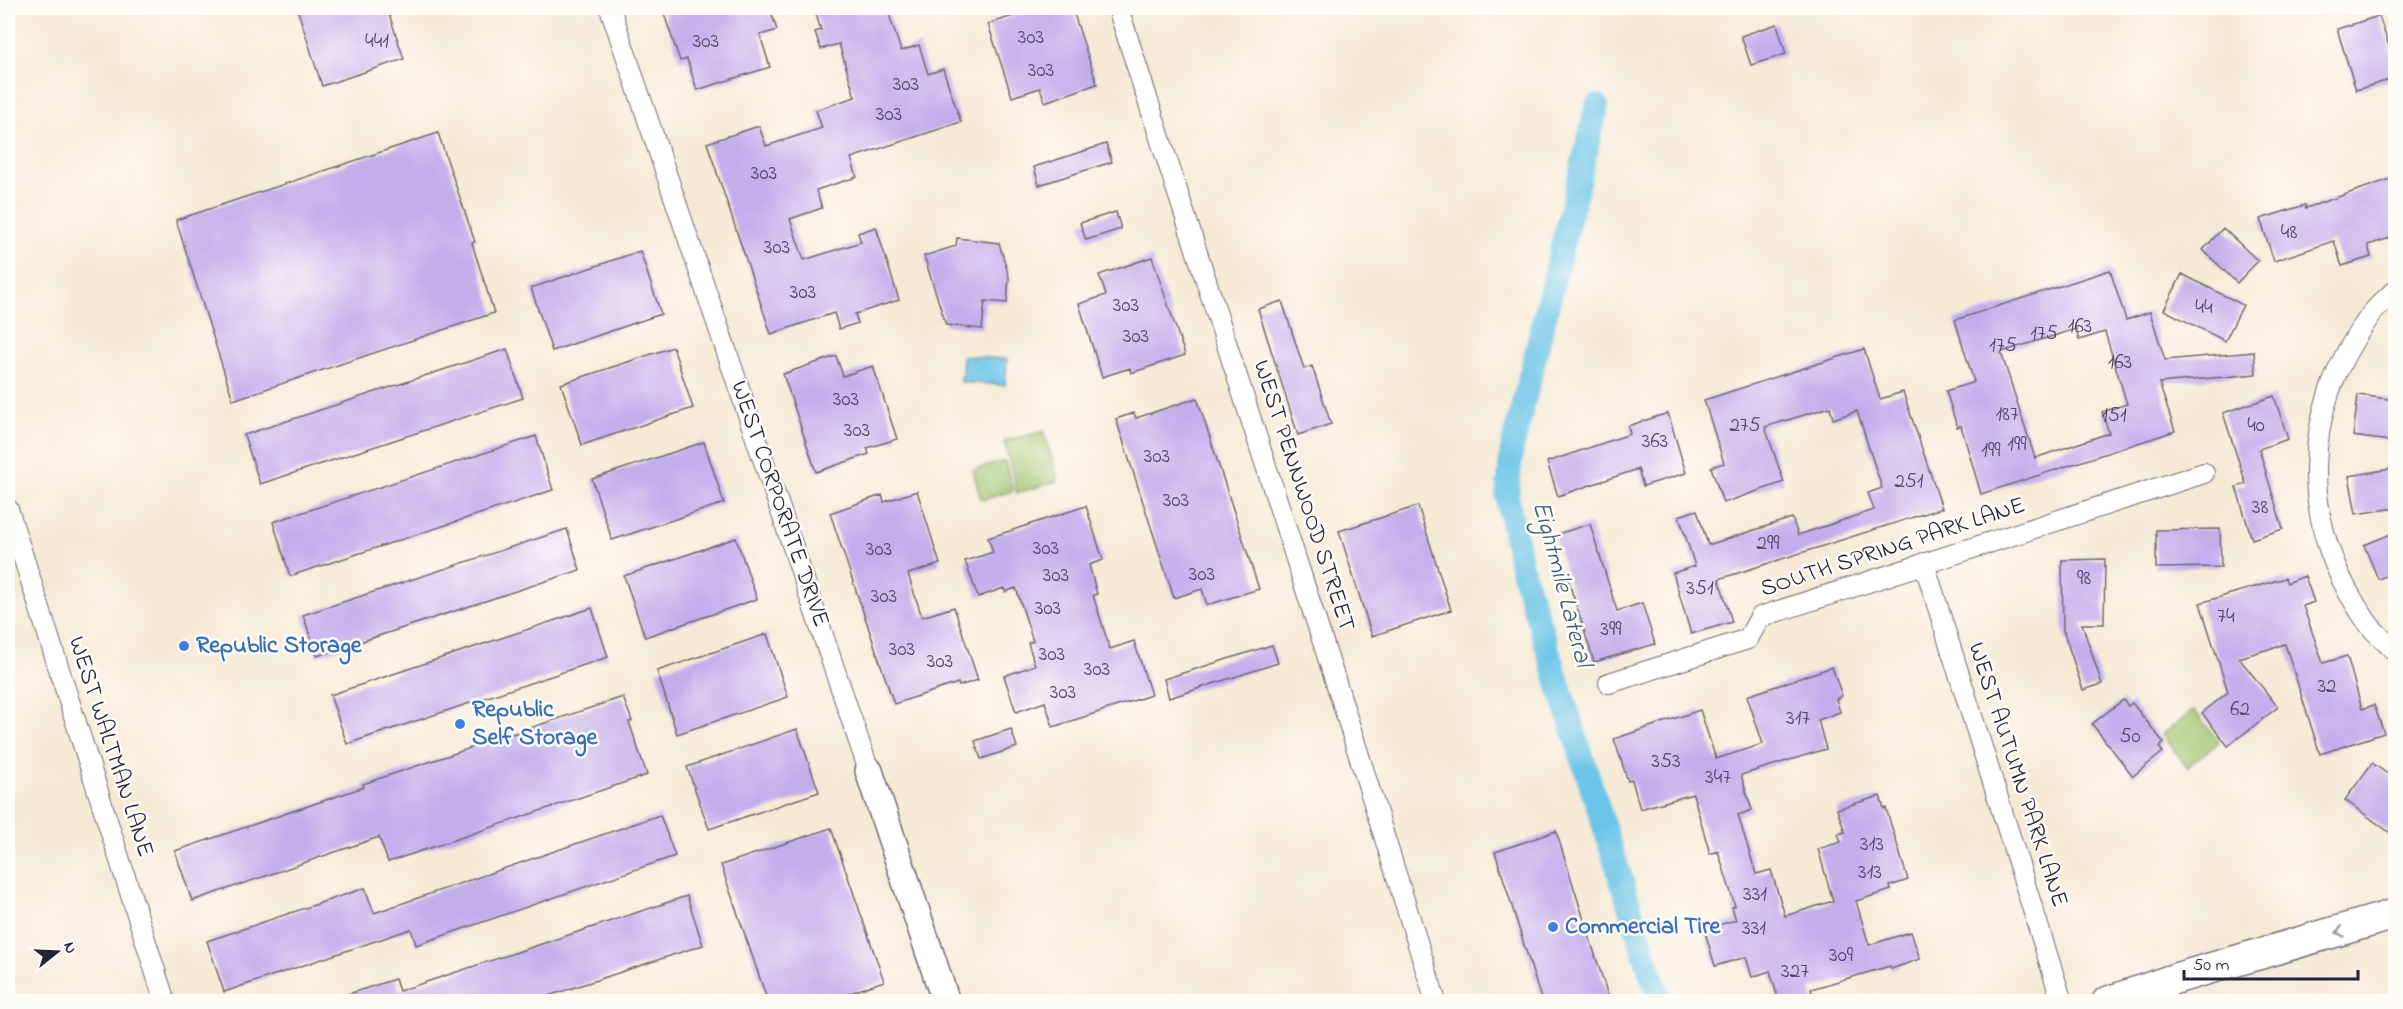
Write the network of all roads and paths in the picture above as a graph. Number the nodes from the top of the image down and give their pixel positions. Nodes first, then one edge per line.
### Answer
1 (610, 8) edge
2 (1118, 8) edge
3 (2396, 290) edge
4 (2204, 473) dead end
5 (8, 509) edge
6 (1924, 564) junction
7 (2396, 652) edge
8 (1609, 683) dead end
9 (869, 771) joint
10 (2396, 914) edge
11 (165, 1002) edge
12 (946, 1002) edge
13 (1437, 1002) edge
14 (2062, 1002) edge
15 (2107, 1002) edge

1 - 9 street, WEST CORPORATE DRIVE
2 - 13 street, WEST PENNWOOD STREET
3 - 7 street
4 - 6 street, SOUTH SPRING PARK LANE
5 - 11 street, WEST WALTMAN LANE
6 - 8 street, SOUTH SPRING PARK LANE
6 - 14 street, WEST AUTUMN PARK LANE
9 - 12 street, WEST CORPORATE DRIVE
10 -> 15 main road

